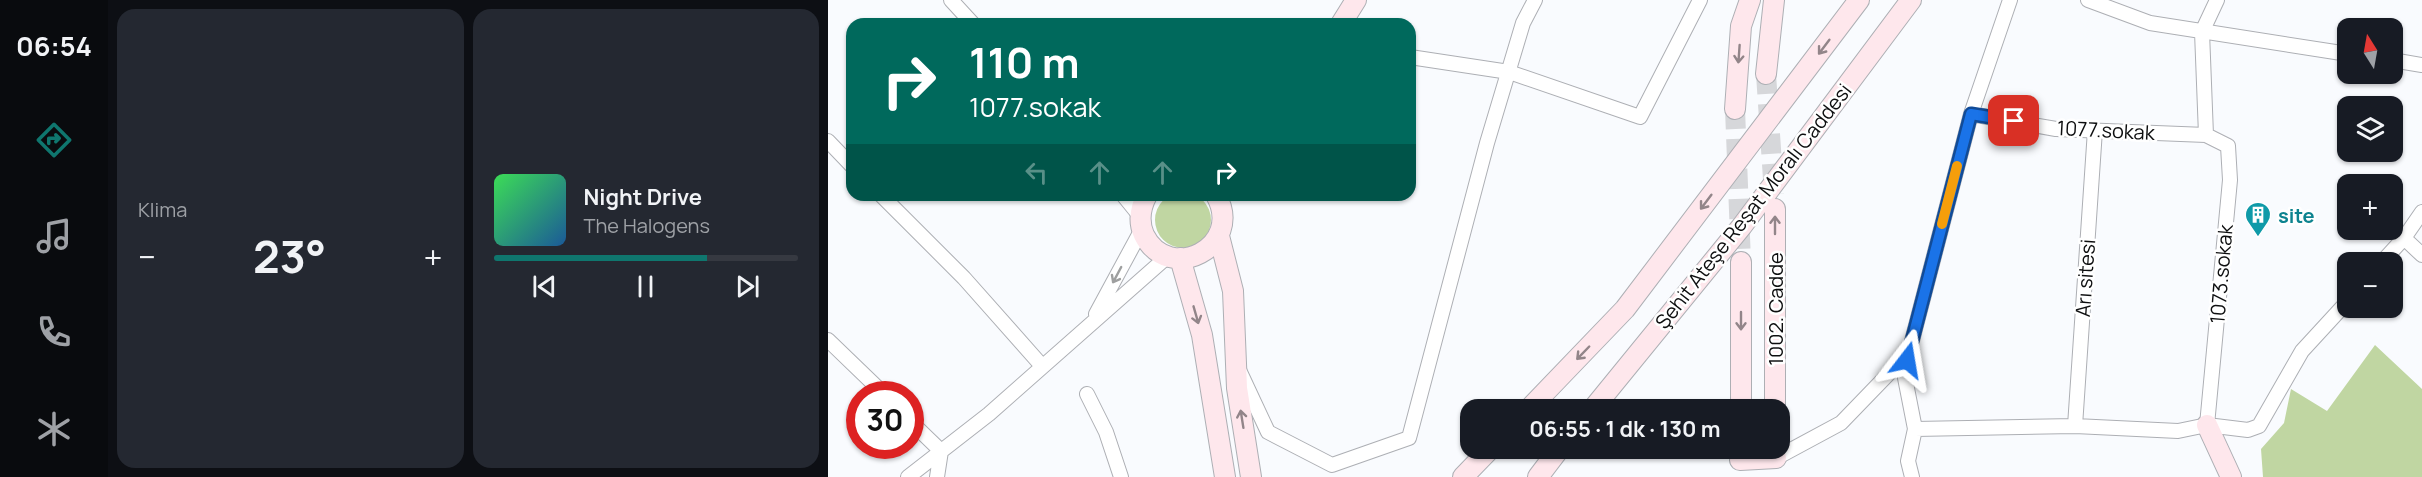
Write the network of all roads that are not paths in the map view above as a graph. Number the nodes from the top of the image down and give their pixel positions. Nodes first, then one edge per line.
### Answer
1 (951, 0) edge
2 (1356, 0) edge
3 (1535, 0) edge
4 (1700, 0) edge
5 (1750, 0) edge
6 (1774, 0) edge
7 (1859, 0) edge
8 (1911, 0) edge
9 (2010, 0) edge
10 (2088, 0) edge
11 (2217, 0) edge
12 (968, 18) edge
13 (1345, 18) edge
14 (2202, 32) junction
15 (2337, 52) edge
16 (1416, 58) edge
17 (2403, 62) edge
18 (2422, 65) edge
19 (1509, 72) junction
20 (1766, 74) tunnel mouth
21 (1735, 109) tunnel mouth
22 (1971, 114) junction
23 (2095, 130) junction
24 (2206, 135) junction
25 (830, 148) edge
26 (846, 161) edge
27 (888, 201) edge
28 (1127, 201) edge
29 (1143, 201) edge
30 (1221, 201) edge
31 (1775, 209) tunnel mouth
32 (2422, 212) edge
33 (1141, 223) junction
34 (1219, 236) junction
35 (2404, 238) junction
36 (2391, 252) edge
37 (2422, 255) edge
38 (1174, 257) junction
39 (1741, 262) tunnel mouth
40 (2337, 313) edge
41 (1092, 322) junction
42 (828, 340) edge
43 (1907, 360) junction
44 (1236, 363) junction
45 (1042, 366) junction
46 (871, 381) edge
47 (1087, 394) dead end
48 (1539, 399) edge
49 (1601, 399) edge
50 (1741, 399) edge
51 (1775, 399) edge
52 (2207, 425) junction
53 (2076, 426) junction
54 (1915, 429) junction
55 (924, 435) edge
56 (941, 451) junction
57 (1480, 459) edge
58 (1552, 459) edge
59 (1776, 461) edge
60 (1740, 462) edge
61 (908, 477) edge
62 (937, 477) edge
63 (1120, 477) edge
64 (1225, 477) edge
65 (1251, 477) edge
66 (1463, 477) edge
67 (1538, 477) edge
68 (1911, 477) edge
69 (2231, 477) edge

1 - 12 street
2 - 13 main road
3 - 19 street
4 - 19 street
5 -> 21 main road
6 - 20 main road
7 -> 48 main road
8 - 49 main road, Şehit Ateşe Reşat Moralı Caddesi
9 - 22 street
10 - 14 street
11 - 14 street
14 - 15 street
14 - 24 street
16 - 19 street
17 - 18 street
19 - 44 street
22 - 23 street, 1077.sokak
22 - 43 street
23 - 24 street, 1077.sokak
23 - 53 street, Arı sitesi
24 - 52 street, 1073.sokak
25 - 26 street
27 - 45 street
28 - 33 street
29 - 33 main road
30 - 34 main road
51 -> 31 main road, 1002. Cadde
32 - 35 street
33 - 38 main road
33 -> 41 street
34 - 38 main road
34 - 44 main road
35 - 36 street
35 - 37 street
38 - 41 street
38 -> 64 main road
39 -> 50 main road, 1002. Cadde
40 - 52 street
41 - 45 street
42 - 46 street
43 - 54 street
43 - 59 street
65 -> 44 main road
45 - 56 street
47 - 63 street
52 - 53 street
52 - 69 main road
53 - 54 street
54 - 68 street
55 - 56 street
56 - 61 street
56 - 62 street
57 - 66 main road
58 - 67 main road
59 - 60 main road

